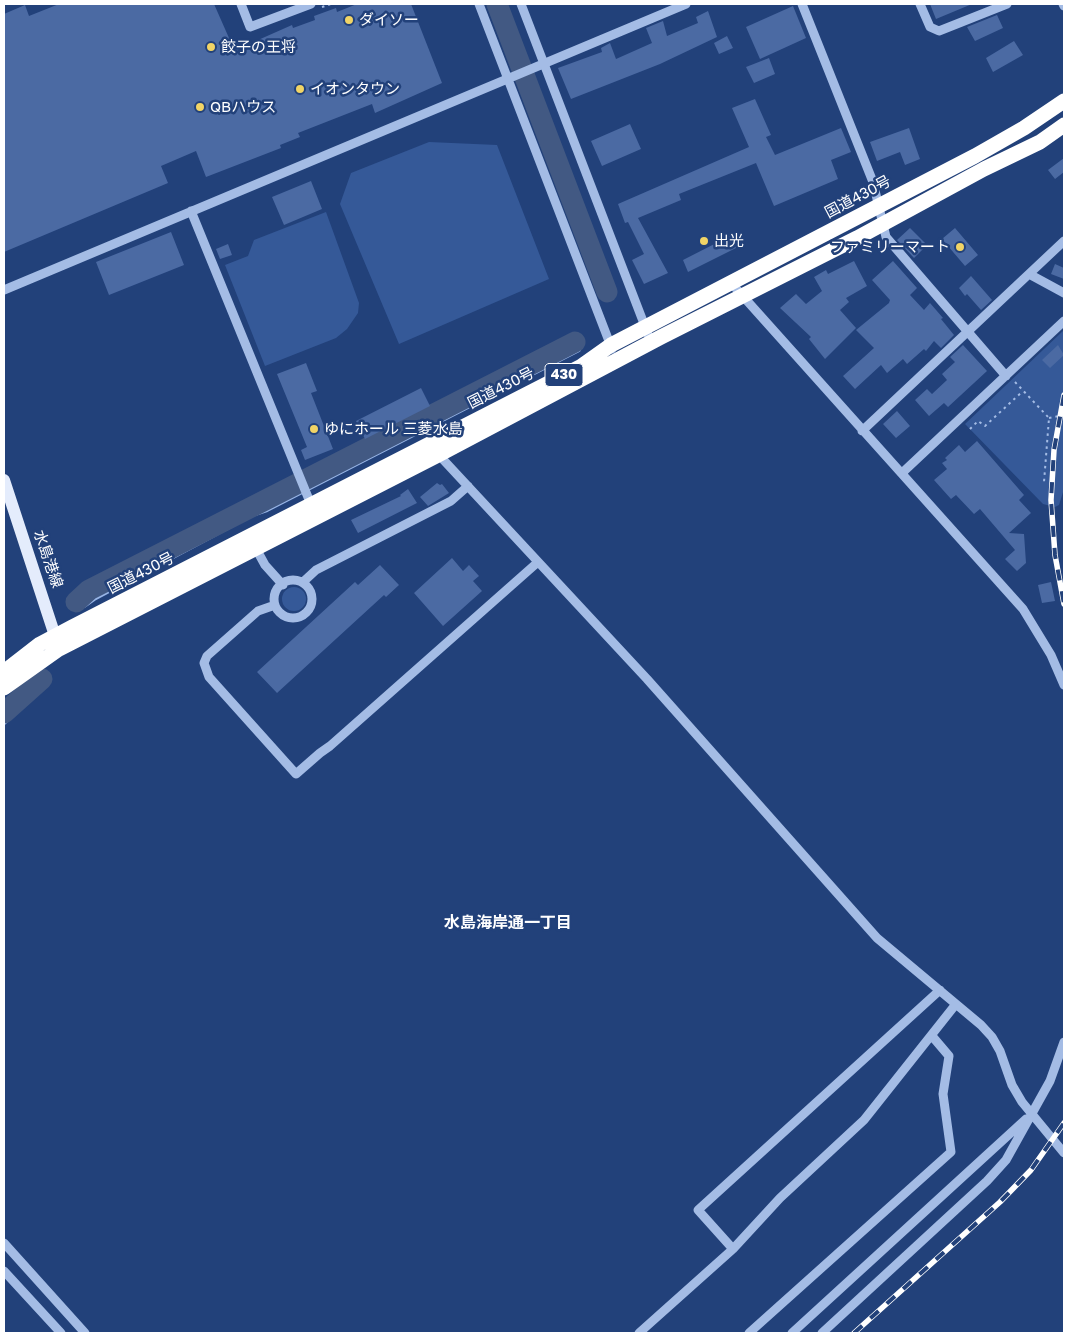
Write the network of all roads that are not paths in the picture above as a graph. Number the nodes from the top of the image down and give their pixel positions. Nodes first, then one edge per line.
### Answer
1 (241, 4) edge
2 (311, 4) edge
3 (480, 4) edge
4 (521, 4) edge
5 (686, 4) edge
6 (802, 4) edge
7 (920, 4) edge
8 (1007, 4) edge
9 (543, 63) junction
10 (507, 78) junction
11 (1064, 101) edge
12 (1064, 125) edge
13 (879, 206) junction
14 (191, 211) junction
15 (882, 224) junction
16 (1064, 241) edge
17 (1030, 274) junction
18 (732, 284) junction
19 (4, 290) edge
20 (1064, 293) edge
21 (741, 296) junction
22 (1064, 321) edge
23 (645, 327) junction
24 (968, 334) junction
25 (651, 342) junction
26 (611, 345) junction
27 (617, 360) junction
28 (1006, 376) junction
29 (862, 431) junction
30 (435, 449) junction
31 (902, 473) junction
32 (4, 480) edge
33 (468, 486) junction
34 (311, 505) junction
35 (252, 542) junction
36 (538, 562) junction
37 (303, 582) junction
38 (283, 585) junction
39 (275, 605) junction
40 (57, 643) junction
41 (4, 672) edge
42 (1064, 685) edge
43 (4, 688) edge
44 (940, 990) junction
45 (956, 1004) junction
46 (932, 1036) junction
47 (1064, 1042) edge
48 (1031, 1114) junction
49 (1064, 1153) edge
50 (4, 1243) edge
51 (733, 1249) junction
52 (4, 1271) edge
53 (804, 1330) edge
54 (60, 1333) edge
55 (85, 1333) edge
56 (639, 1333) edge
57 (749, 1333) edge
58 (792, 1333) edge
59 (822, 1333) edge

1 - 2 street
3 - 10 street
4 - 9 street
5 - 9 street
6 - 13 street
7 - 8 street
9 - 10 street
9 - 23 street
10 - 14 street
10 - 26 street
11 - 13 highway, 国道430号 / 430
12 - 15 highway, 国道430号 / 430
13 - 15 street
13 - 18 highway, 国道430号 / 430
14 - 19 street
14 - 34 street
15 - 21 highway, 国道430号 / 430
15 - 24 street
16 - 17 street
17 - 20 street
17 - 24 street
18 - 21 street
18 - 23 highway, 国道430号 / 430
21 - 25 highway, 国道430号 / 430
21 - 29 street
22 - 28 street
23 - 25 street
23 - 26 highway, 国道430号 / 430
24 - 28 street
24 - 29 street
25 - 27 highway, 国道430号 / 430
26 - 27 street
26 - 30 highway, 国道430号 / 430
27 - 30 highway, 国道430号 / 430
28 - 31 street
29 - 31 street
30 - 33 street
30 - 34 highway, 国道430号 / 430
31 - 42 street
32 - 40 main road, 水島港線
33 - 36 street
33 - 37 street
34 - 35 highway, 国道430号 / 430
35 - 38 street
35 - 40 highway, 国道430号 / 430
36 - 39 street
36 - 44 street
37 - 38 street
37 - 39 street
38 - 39 street
40 - 41 highway, 国道430号 / 430
40 - 43 highway, 国道430号 / 430
44 - 45 street
44 - 51 street
45 - 46 street
45 - 48 street
46 - 51 street
46 - 57 street
47 - 48 street
48 - 49 street
48 - 53 street
48 - 59 street
50 - 55 street
51 - 56 street
52 - 54 street
53 - 58 street

